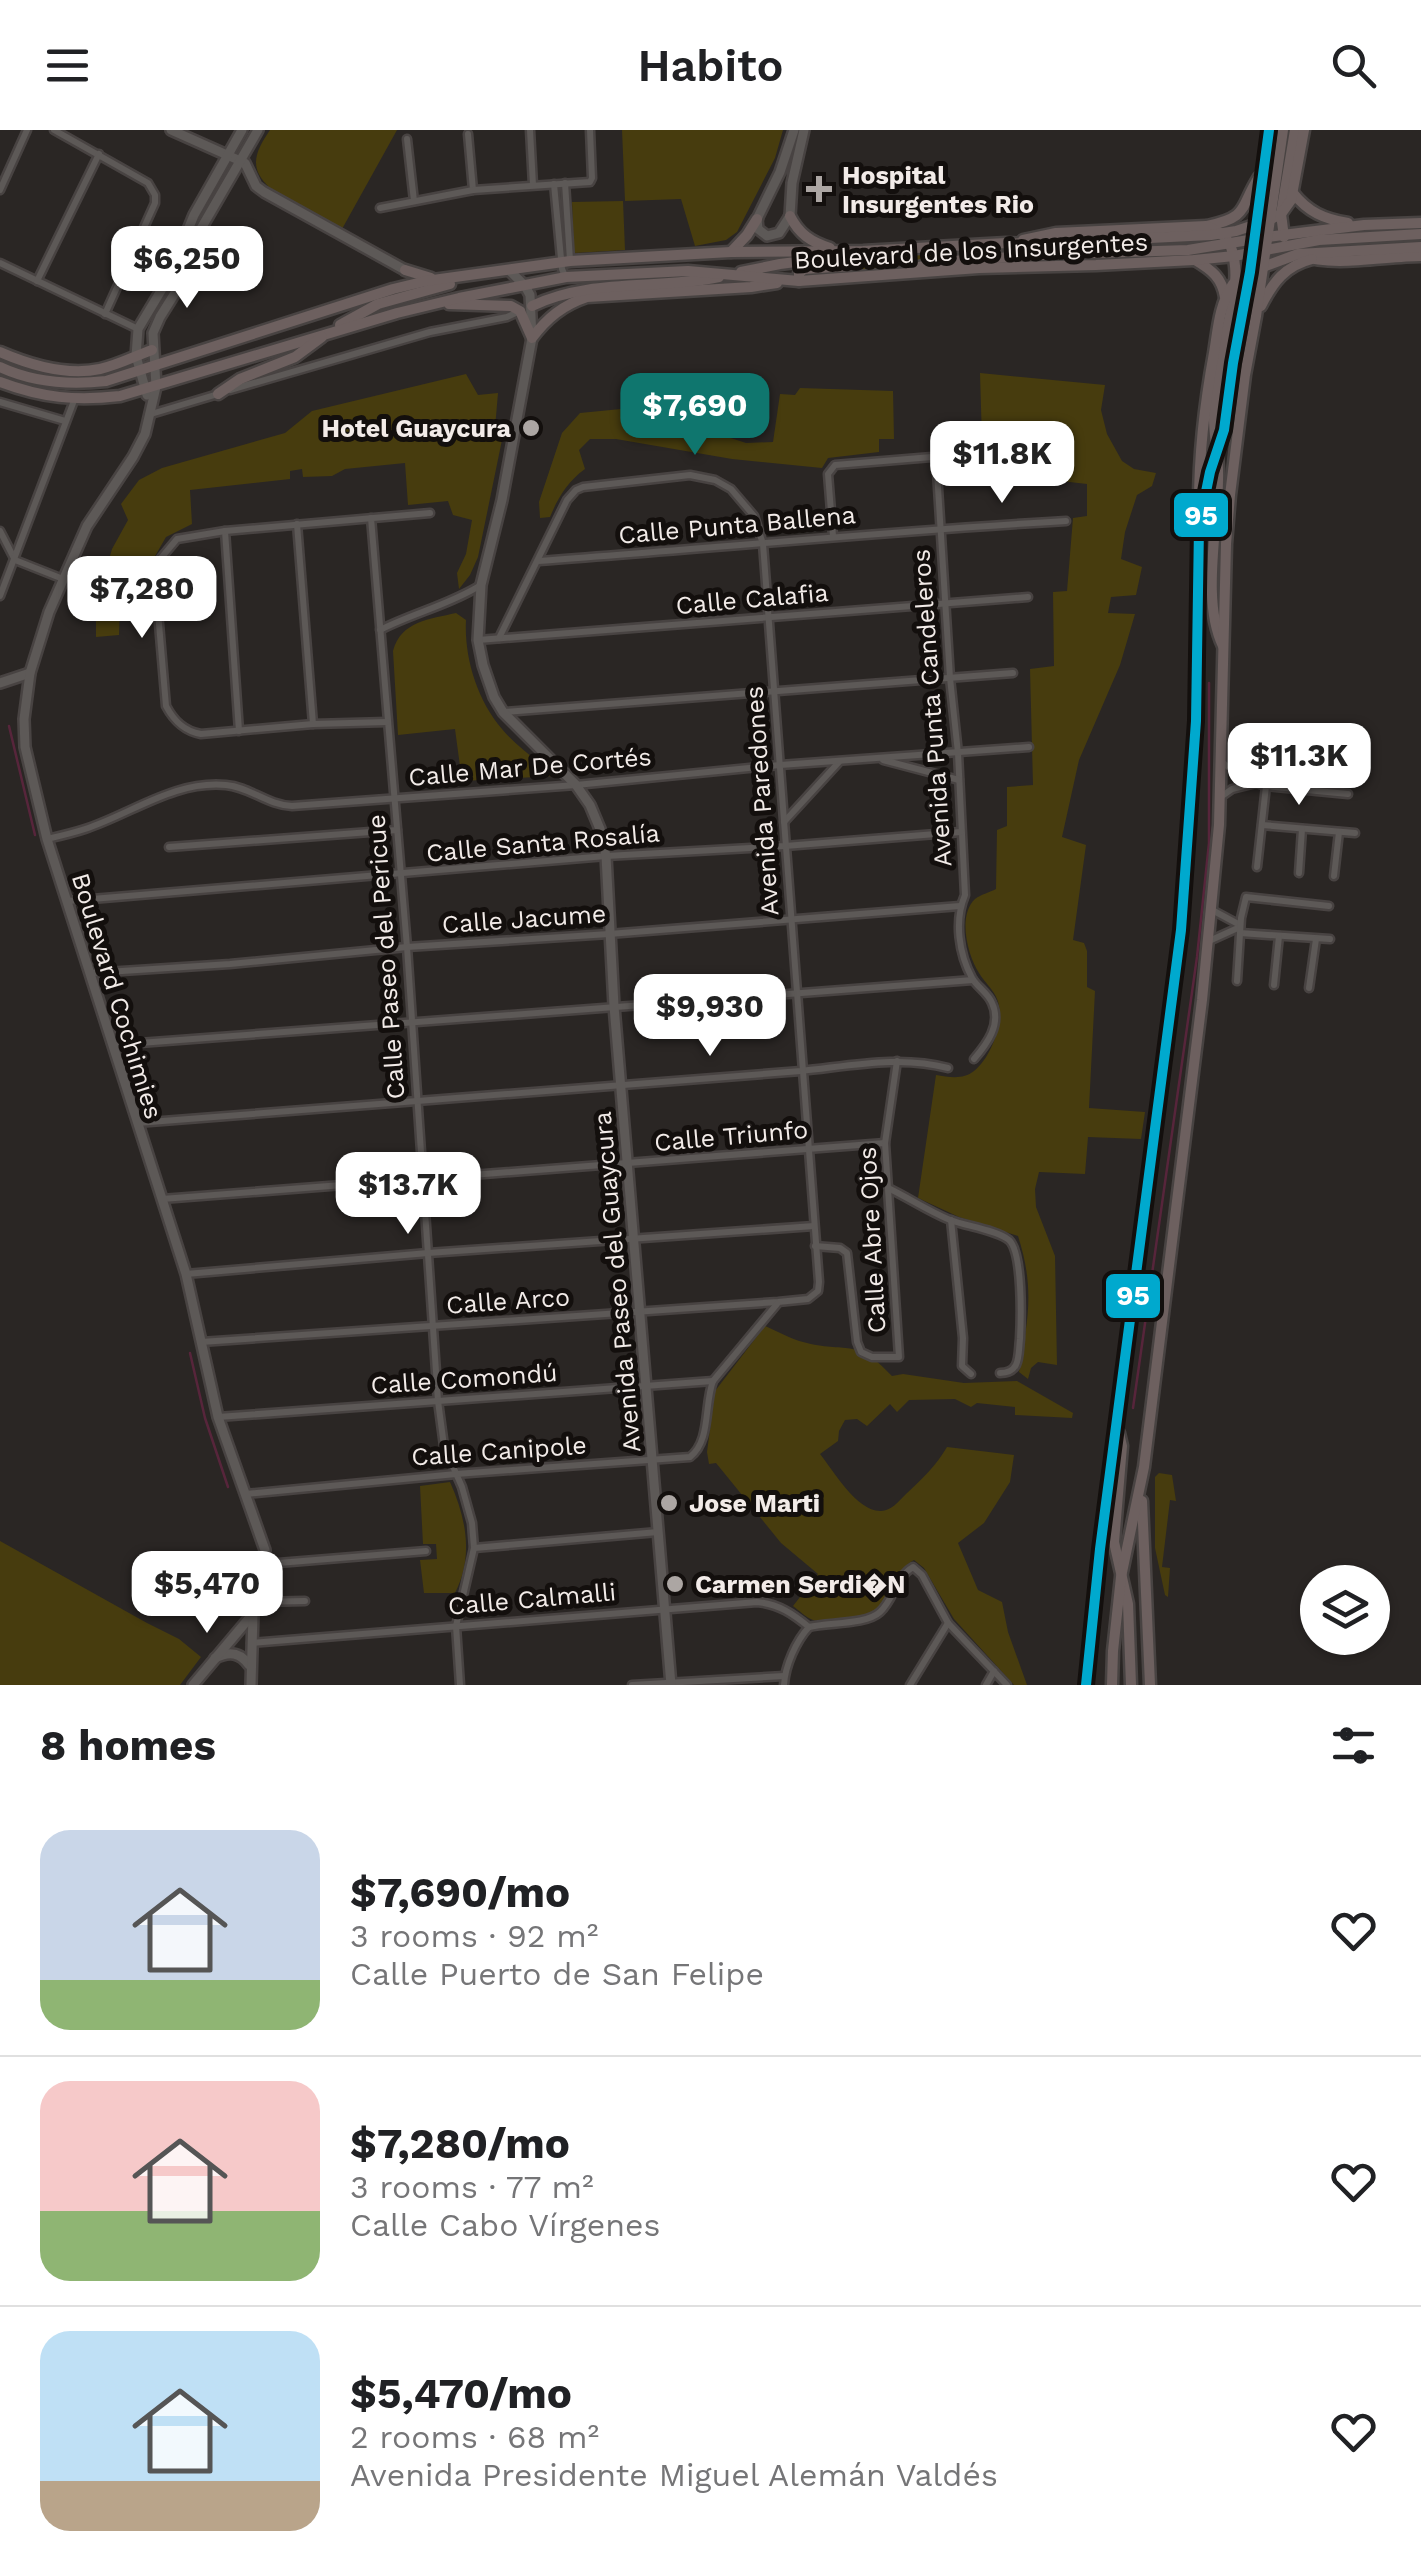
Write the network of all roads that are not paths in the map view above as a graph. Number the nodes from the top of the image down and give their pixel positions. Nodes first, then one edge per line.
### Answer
1 (27, 130) edge
2 (54, 130) edge
3 (171, 130) edge
4 (242, 130) edge
5 (258, 130) edge
6 (530, 130) edge
7 (590, 130) edge
8 (794, 130) edge
9 (804, 130) edge
10 (1269, 130) edge
11 (1283, 130) edge
12 (1295, 130) edge
13 (1304, 130) edge
14 (468, 134) dead end
15 (407, 138) dead end
16 (98, 154) junction
17 (226, 156) junction
18 (240, 160) junction
19 (1262, 172) junction
20 (565, 183) junction
21 (554, 184) junction
22 (533, 185) junction
23 (0, 190) edge
24 (473, 190) junction
25 (1294, 193) junction
26 (414, 201) junction
27 (380, 208) dead end
28 (567, 214) junction
29 (1281, 214) junction
30 (556, 216) junction
31 (790, 216) junction
32 (757, 220) junction
33 (1269, 220) junction
34 (1421, 223) edge
35 (1255, 224) junction
36 (1364, 225) junction
37 (1206, 226) junction
38 (1224, 233) junction
39 (1421, 234) edge
40 (1285, 240) junction
41 (1015, 243) junction
42 (1266, 243) junction
43 (1253, 246) junction
44 (1421, 247) edge
45 (1065, 249) junction
46 (869, 250) junction
47 (1232, 250) junction
48 (840, 251) junction
49 (732, 252) junction
50 (1298, 254) junction
51 (1421, 256) edge
52 (1313, 259) junction
53 (1194, 260) junction
54 (566, 262) junction
55 (0, 263) edge
56 (1264, 266) junction
57 (404, 270) joint
58 (509, 270) junction
59 (909, 272) junction
60 (1250, 272) junction
61 (733, 274) junction
62 (475, 276) junction
63 (566, 277) junction
64 (442, 280) junction
65 (37, 281) junction
66 (793, 281) junction
67 (1236, 281) junction
68 (524, 286) junction
69 (1225, 297) junction
70 (433, 304) junction
71 (532, 306) junction
72 (520, 311) junction
73 (104, 314) junction
74 (1256, 316) junction
75 (138, 329) junction
76 (329, 332) junction
77 (532, 338) junction
78 (152, 350) junction
79 (0, 352) edge
80 (136, 356) junction
81 (154, 365) junction
82 (0, 366) edge
83 (138, 371) junction
84 (0, 382) edge
85 (150, 388) junction
86 (218, 394) junction
87 (75, 398) junction
88 (0, 402) edge
89 (151, 414) junction
90 (66, 421) junction
91 (1017, 450) dead end
92 (1216, 453) junction
93 (936, 456) junction
94 (430, 512) dead end
95 (371, 518) junction
96 (1066, 521) dead end
97 (297, 524) junction
98 (1199, 526) junction
99 (940, 528) junction
100 (0, 531) edge
101 (225, 532) junction
102 (833, 536) junction
103 (763, 544) junction
104 (14, 560) junction
105 (537, 561) junction
106 (63, 579) junction
107 (481, 585) junction
108 (0, 596) edge
109 (1028, 597) dead end
110 (945, 603) junction
111 (768, 618) junction
112 (380, 630) junction
113 (499, 638) junction
114 (478, 640) junction
115 (1225, 652) junction
116 (30, 673) junction
117 (1013, 673) dead end
118 (950, 678) junction
119 (0, 683) edge
120 (774, 692) junction
121 (503, 712) junction
122 (387, 722) junction
123 (313, 724) junction
124 (239, 731) junction
125 (1029, 747) dead end
126 (958, 753) junction
127 (877, 758) junction
128 (1220, 760) junction
129 (840, 761) junction
130 (780, 765) junction
131 (959, 780) junction
132 (1262, 784) junction
133 (576, 785) junction
134 (1348, 794) dead end
135 (1220, 797) junction
136 (394, 798) junction
137 (784, 822) junction
138 (1262, 825) junction
139 (1302, 829) junction
140 (397, 830) junction
141 (961, 832) junction
142 (1339, 832) junction
143 (1355, 834) dead end
144 (47, 839) junction
145 (785, 846) junction
146 (169, 847) dead end
147 (606, 856) junction
148 (1257, 867) dead end
149 (1298, 873) dead end
150 (400, 874) junction
151 (1334, 876) dead end
152 (68, 901) junction
153 (960, 906) junction
154 (1329, 906) dead end
155 (1212, 910) junction
156 (791, 918) junction
157 (1240, 930) junction
158 (609, 934) junction
159 (1279, 936) junction
160 (1316, 938) junction
161 (1330, 939) dead end
162 (1209, 941) junction
163 (407, 947) junction
164 (90, 973) junction
165 (973, 980) junction
166 (1237, 980) dead end
167 (1274, 986) dead end
168 (1309, 988) dead end
169 (796, 994) junction
170 (614, 1006) junction
171 (412, 1022) junction
172 (113, 1045) junction
173 (974, 1059) dead end
174 (896, 1061) junction
175 (948, 1068) dead end
176 (802, 1071) junction
177 (621, 1084) junction
178 (418, 1100) junction
179 (136, 1123) junction
180 (885, 1144) junction
181 (808, 1149) junction
182 (628, 1165) junction
183 (423, 1178) junction
184 (887, 1188) junction
185 (162, 1199) junction
186 (951, 1220) junction
187 (814, 1226) junction
188 (634, 1239) junction
189 (815, 1246) junction
190 (428, 1253) junction
191 (186, 1274) junction
192 (816, 1294) joint
193 (778, 1302) junction
194 (640, 1311) junction
195 (433, 1327) junction
196 (202, 1342) junction
197 (1000, 1373) dead end
198 (971, 1374) dead end
199 (712, 1381) junction
200 (646, 1386) junction
201 (438, 1401) junction
202 (218, 1418) junction
203 (1117, 1427) junction
204 (652, 1460) junction
205 (456, 1474) junction
206 (1141, 1486) junction
207 (246, 1494) junction
208 (658, 1532) junction
209 (474, 1548) junction
210 (426, 1552) dead end
211 (266, 1564) junction
212 (1122, 1577) junction
213 (305, 1600) dead end
214 (257, 1602) junction
215 (664, 1608) junction
216 (253, 1614) junction
217 (948, 1624) junction
218 (456, 1626) junction
219 (810, 1627) junction
220 (251, 1643) junction
221 (213, 1659) junction
222 (250, 1668) junction
223 (994, 1672) junction
224 (784, 1680) edge
225 (670, 1683) edge
226 (193, 1685) edge
227 (251, 1685) edge
228 (460, 1685) edge
229 (632, 1685) edge
230 (910, 1685) edge
231 (986, 1685) edge
232 (1007, 1685) edge
233 (1086, 1685) edge
234 (1112, 1685) edge
235 (1131, 1685) edge
236 (1150, 1685) edge

1 - 23 street
2 - 16 street
3 - 17 street
4 - 17 street
5 - 18 street, Boulevard Cochimies
6 - 22 street
7 - 20 street
8 - 32 street
9 - 31 street
10 - 19 main road
11 - 33 main road
12 - 29 main road
13 - 25 main road
14 - 24 street
15 - 26 street
16 - 65 street
16 - 73 street
17 - 18 street
17 - 75 street
18 - 57 street
18 - 78 street, Boulevard Cochimies
19 - 35 main road
19 - 37 main road
20 - 21 street
20 - 28 street
21 - 22 street
21 - 30 street
22 - 24 street
24 - 26 street
25 - 29 main road
25 - 36 main road
26 - 27 street
28 - 30 street
28 - 54 street
29 - 33 main road
29 - 40 main road
30 - 54 street
31 - 32 street
31 - 48 main road
32 - 49 main road
33 - 35 main road
33 - 42 main road
34 - 36 main road, Boulevard de los Insurgentes
35 - 38 main road
35 - 43 main road
36 - 40 main road, Boulevard de los Insurgentes
37 - 38 main road
37 - 41 main road
38 - 45 main road
38 - 47 main road
39 - 40 main road, Boulevard de los Insurgentes
40 - 42 main road, Boulevard de los Insurgentes
40 - 50 main road
41 - 45 main road, Boulevard de los Insurgentes
41 - 46 main road, Boulevard de los Insurgentes
42 - 43 main road, Boulevard de los Insurgentes
42 - 56 main road
43 - 47 main road, Boulevard de los Insurgentes
43 - 60 main road
44 - 50 main road
45 - 47 main road, Boulevard de los Insurgentes
45 - 59 main road
46 - 48 main road, Boulevard de los Insurgentes
46 - 61 main road
46 - 66 main road
47 - 53 main road, Boulevard de los Insurgentes
47 - 67 main road
48 - 49 main road, Boulevard de los Insurgentes
49 - 54 main road, Boulevard de los Insurgentes
50 - 52 main road
50 - 56 main road
51 - 52 main road
52 - 74 main road
53 - 59 main road, Boulevard de los Insurgentes
53 - 69 main road
54 - 58 main road, Boulevard de los Insurgentes
54 - 63 street
55 - 65 street
56 - 60 main road
56 - 74 main road
57 - 64 main road
58 - 62 main road, Boulevard de los Insurgentes
58 - 68 street, Avenida Paseo del Guaycura
59 - 66 main road, Boulevard de los Insurgentes
60 - 67 main road
60 - 92 main road
61 - 63 main road, Boulevard de los Insurgentes
61 - 66 main road, Boulevard de los Insurgentes
61 - 71 main road
62 - 64 main road, Boulevard de los Insurgentes
62 - 76 main road
63 - 68 main road, Boulevard de los Insurgentes
64 - 81 main road, Boulevard de los Insurgentes
65 - 73 street
66 - 77 main road
67 - 69 main road
67 - 92 main road
68 - 70 main road, Boulevard de los Insurgentes
68 - 71 street, Avenida Paseo del Guaycura
69 - 98 main road
70 - 72 main road
70 - 76 main road, Boulevard de los Insurgentes
71 - 72 street
71 - 77 street, Avenida Paseo del Guaycura
72 - 77 main road
72 - 86 street
73 - 75 street
74 - 115 main road
75 - 80 street
76 - 85 main road, Boulevard de los Insurgentes
76 - 86 main road
77 - 107 street, Avenida Paseo del Guaycura
78 - 80 main road
78 - 81 street, Boulevard Cochimies
79 - 80 main road
80 - 83 street
81 - 83 main road, Boulevard de los Insurgentes
81 - 85 street, Boulevard Cochimies
82 - 83 main road, Boulevard de los Insurgentes
83 - 85 street
84 - 87 main road, Boulevard de los Insurgentes
85 - 87 main road, Boulevard de los Insurgentes
85 - 89 street, Boulevard Cochimies
86 - 89 street
87 - 90 street
88 - 90 street
89 - 106 street, Boulevard Cochimies
90 - 104 street
91 - 93 street
92 - 98 main road
92 - 115 main road
93 - 99 street, Avenida Punta Candeleros
93 - 102 street
94 - 95 street
95 - 97 street
95 - 112 street, Calle Paseo del Pericue
96 - 99 street, Calle Punta Ballena
97 - 101 street
97 - 123 street
98 - 203 main road
99 - 102 street, Calle Punta Ballena
99 - 110 street, Avenida Punta Candeleros
100 - 104 street
101 - 124 street
101 - 124 street
102 - 103 street, Calle Punta Ballena
103 - 105 street, Calle Punta Ballena
103 - 105 street
103 - 111 street, Avenida Paredones
104 - 106 street
104 - 108 street
105 - 113 street
106 - 116 street, Boulevard Cochimies
107 - 112 street
107 - 114 street, Avenida Paseo del Guaycura
109 - 110 street, Calle Calafia
110 - 111 street, Calle Calafia
110 - 118 street, Avenida Punta Candeleros
111 - 113 street, Calle Calafia
111 - 120 street, Avenida Paredones
112 - 122 street, Calle Paseo del Pericue
113 - 114 street, Calle Calafia
114 - 121 street, Avenida Paseo del Guaycura
115 - 128 main road
116 - 119 street
116 - 144 street, Boulevard Cochimies
117 - 118 street
118 - 120 street
118 - 126 street, Avenida Punta Candeleros
120 - 121 street
120 - 130 street, Avenida Paredones
121 - 133 street, Avenida Paseo del Guaycura
122 - 123 street
122 - 136 street, Calle Paseo del Pericue
123 - 124 street
125 - 126 street, Calle Mar De Cortés
126 - 127 street, Calle Mar De Cortés
126 - 131 street, Avenida Punta Candeleros
127 - 129 street, Calle Mar De Cortés
127 - 131 street
128 - 132 street
128 - 135 main road
129 - 130 street, Calle Mar De Cortés
129 - 137 street
130 - 133 street, Calle Mar De Cortés
130 - 137 street, Avenida Paredones
131 - 141 street, Avenida Punta Candeleros
132 - 134 street
132 - 135 street
132 - 138 street
133 - 136 street, Calle Mar De Cortés
133 - 147 street, Avenida Paseo del Guaycura
135 - 155 main road
136 - 140 street, Calle Paseo del Pericue
136 - 144 street, Calle Mar De Cortés
137 - 145 street, Avenida Paredones
138 - 139 street
138 - 148 street
139 - 142 street
139 - 149 street
140 - 146 street
140 - 150 street, Calle Paseo del Pericue
141 - 145 street, Calle Santa Rosalía
141 - 153 street, Avenida Punta Candeleros
142 - 143 street
142 - 151 street
144 - 152 street, Boulevard Cochimies
145 - 147 street, Calle Santa Rosalía
145 - 156 street, Avenida Paredones
147 - 150 street, Calle Santa Rosalía
147 - 158 street, Avenida Paseo del Guaycura
150 - 152 street, Calle Santa Rosalía
150 - 163 street, Calle Paseo del Pericue
152 - 164 street, Boulevard Cochimies
153 - 156 street, Calle Jacume
153 - 165 street, Avenida Punta Candeleros
154 - 157 street
155 - 157 street
155 - 162 main road
156 - 158 street, Calle Jacume
156 - 169 street, Avenida Paredones
157 - 159 street
157 - 162 street
157 - 166 street
158 - 163 street, Calle Jacume
158 - 170 street, Avenida Paseo del Guaycura
159 - 160 street
159 - 167 street
160 - 161 street
160 - 168 street
162 - 206 main road
163 - 164 street, Calle Jacume
163 - 171 street, Calle Paseo del Pericue
164 - 172 street, Boulevard Cochimies
165 - 169 street
165 - 173 street, Avenida Punta Candeleros
169 - 170 street
169 - 176 street, Avenida Paredones
170 - 171 street
170 - 177 street, Avenida Paseo del Guaycura
171 - 172 street
171 - 178 street, Calle Paseo del Pericue
172 - 179 street, Boulevard Cochimies
174 - 175 street
174 - 176 street
174 - 180 street, Calle Abre Ojos
176 - 177 street
176 - 181 street, Avenida Paredones
177 - 178 street
177 - 182 street, Avenida Paseo del Guaycura
178 - 179 street
178 - 183 street, Calle Paseo del Pericue
179 - 185 street, Boulevard Cochimies
180 - 181 street, Calle Triunfo
180 - 184 street, Calle Abre Ojos
181 - 182 street, Calle Triunfo
181 - 187 street, Avenida Paredones
182 - 183 street, Calle Triunfo
182 - 188 street, Avenida Paseo del Guaycura
183 - 185 street, Calle Triunfo
183 - 190 street, Calle Paseo del Pericue
184 - 186 street
184 - 189 street, Calle Abre Ojos
185 - 191 street, Boulevard Cochimies
186 - 197 street
186 - 198 street
187 - 188 street
187 - 189 street, Avenida Paredones
188 - 190 street
188 - 194 street, Avenida Paseo del Guaycura
189 - 192 street, Avenida Paredones
190 - 191 street
190 - 195 street, Calle Paseo del Pericue
191 - 196 street, Boulevard Cochimies
192 - 193 street, Calle Arco
193 - 194 street, Calle Arco
193 - 199 street
194 - 195 street, Calle Arco
194 - 200 street, Avenida Paseo del Guaycura
195 - 196 street, Calle Arco
195 - 201 street, Calle Paseo del Pericue
196 - 202 street, Boulevard Cochimies
199 - 200 street, Calle Comondú
199 - 204 street, Calle Canipole
200 - 201 street, Calle Comondú
200 - 204 street, Avenida Paseo del Guaycura
201 - 202 street, Calle Comondú
201 - 205 street, Calle Paseo del Pericue
202 - 207 street, Boulevard Cochimies
203 - 212 main road
203 - 233 main road
204 - 205 street, Calle Canipole
204 - 208 street, Avenida Paseo del Guaycura
205 - 207 street, Calle Canipole
205 - 209 street, Calle Paseo del Pericue
206 - 212 main road
206 - 236 main road
207 - 211 street, Boulevard Cochimies
208 - 209 street
208 - 215 street, Avenida Paseo del Guaycura
209 - 218 street, Calle Paseo del Pericue
210 - 211 street
211 - 214 street, Boulevard Cochimies
212 - 234 main road
212 - 235 main road
213 - 214 street
214 - 216 street, Boulevard Cochimies
215 - 218 street, Calle Calmalli
215 - 219 street, Calle Calmalli
215 - 225 street, Avenida Paseo del Guaycura
216 - 220 street
216 - 221 street
217 - 219 street
217 - 223 street
217 - 230 street
218 - 220 street, Calle Calmalli
218 - 228 street, Calle Paseo del Pericue
219 - 224 street
220 - 222 street
221 - 222 street
221 - 226 street
222 - 227 street
223 - 231 street
223 - 232 street
224 - 225 street
225 - 229 street

